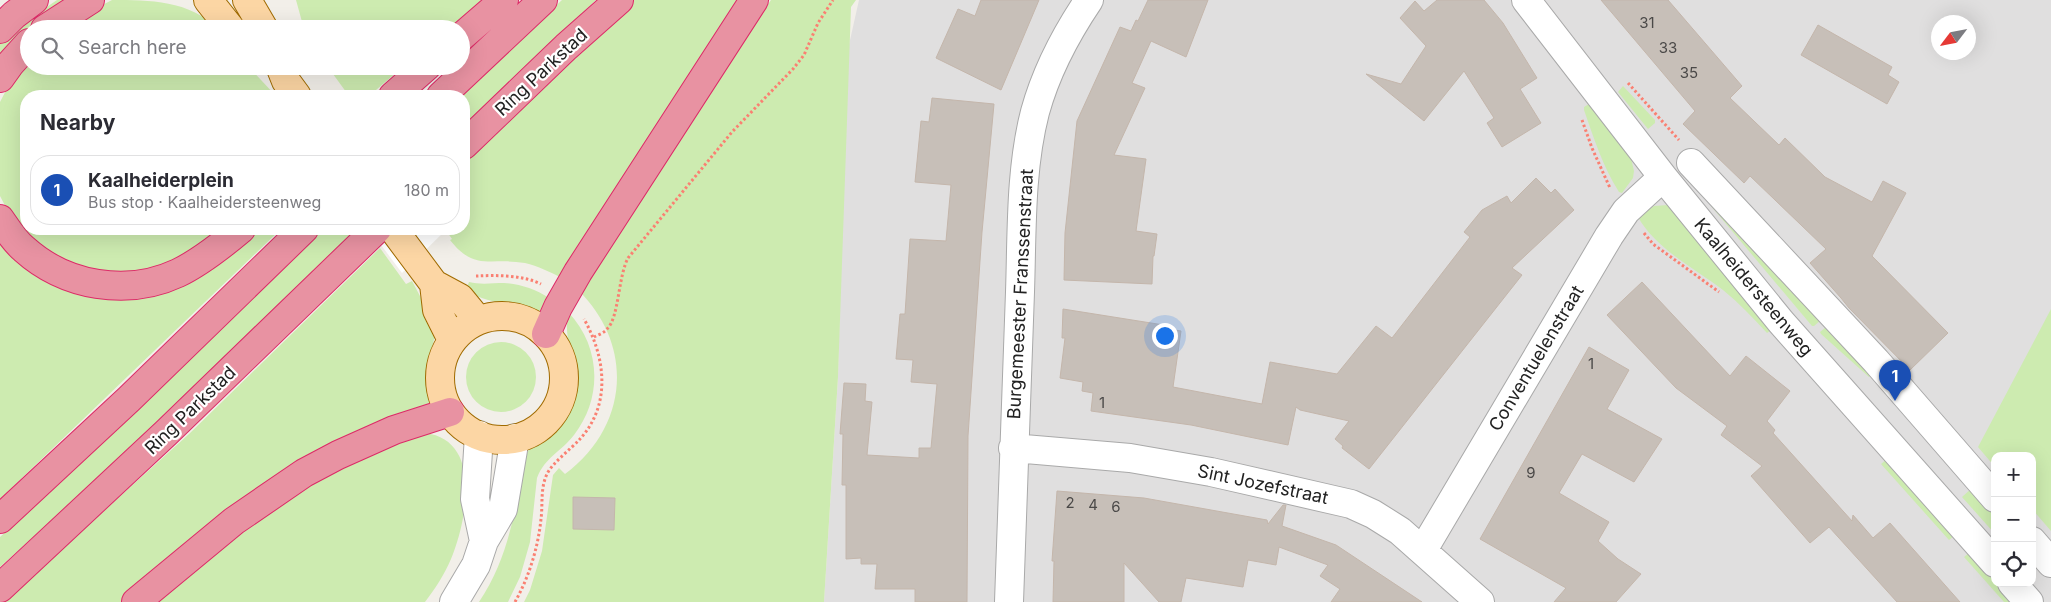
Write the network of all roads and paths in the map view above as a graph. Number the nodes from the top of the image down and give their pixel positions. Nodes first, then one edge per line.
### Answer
1 (34, 0) edge
2 (90, 0) edge
3 (208, 0) edge
4 (247, 0) edge
5 (504, 0) edge
6 (542, 0) edge
7 (619, 0) edge
8 (754, 0) edge
9 (833, 0) edge
10 (1089, 0) edge
11 (1526, 0) edge
12 (59, 20) edge
13 (224, 20) edge
14 (259, 20) edge
15 (0, 29) edge
16 (470, 29) edge
17 (20, 53) edge
18 (470, 68) edge
19 (417, 75) edge
20 (463, 75) edge
21 (0, 78) edge
22 (400, 90) edge
23 (447, 90) edge
24 (470, 139) edge
25 (1691, 163) dead end
26 (1663, 177) junction
27 (0, 219) edge
28 (233, 235) edge
29 (298, 235) edge
30 (371, 235) edge
31 (398, 235) edge
32 (472, 276) dead end
33 (434, 284) junction
34 (564, 296) junction
35 (478, 320) junction
36 (546, 334) junction
37 (594, 337) junction
38 (452, 340) junction
39 (450, 412) junction
40 (479, 435) junction
41 (515, 438) junction
42 (1013, 448) junction
43 (1994, 497) edge
44 (0, 518) edge
45 (484, 541) junction
46 (2036, 546) edge
47 (1423, 550) junction
48 (1991, 558) edge
49 (2051, 563) edge
50 (2016, 587) edge
51 (0, 588) edge
52 (136, 602) edge
53 (454, 602) edge
54 (515, 602) edge
55 (1009, 602) edge
56 (1480, 602) edge
57 (2029, 602) edge

1 - 15 highway
2 - 12 highway
3 - 13 main road
4 - 14 main road
5 - 16 highway
6 - 18 highway
7 - 24 highway, Ring Parkstad
8 - 34 highway
9 - 37 path
10 - 42 street, Burgemeester Franssenstraat
11 - 26 street, Kaalheidersteenweg
17 - 21 highway
19 - 22 highway
20 - 23 highway
25 - 43 street, Kaalheidersteenweg
26 - 47 street, Conventuelenstraat
26 - 48 street, Kaalheidersteenweg
27 - 28 highway
29 - 44 highway
30 - 51 highway, Ring Parkstad
31 - 33 main road
32 - 34 path
33 - 35 main road
33 - 38 main road
34 - 36 highway
34 - 37 path
35 - 36 main road
35 - 38 main road
36 - 41 main road
37 - 54 path
38 - 39 main road
39 - 40 main road
39 - 52 highway
40 - 41 main road
40 - 45 street
41 - 45 street
42 - 47 street, Sint Jozefstraat
42 - 55 street, Burgemeester Franssenstraat
45 - 53 street
46 - 49 street
47 - 56 street, Sint Jozefstraat
50 - 57 street

